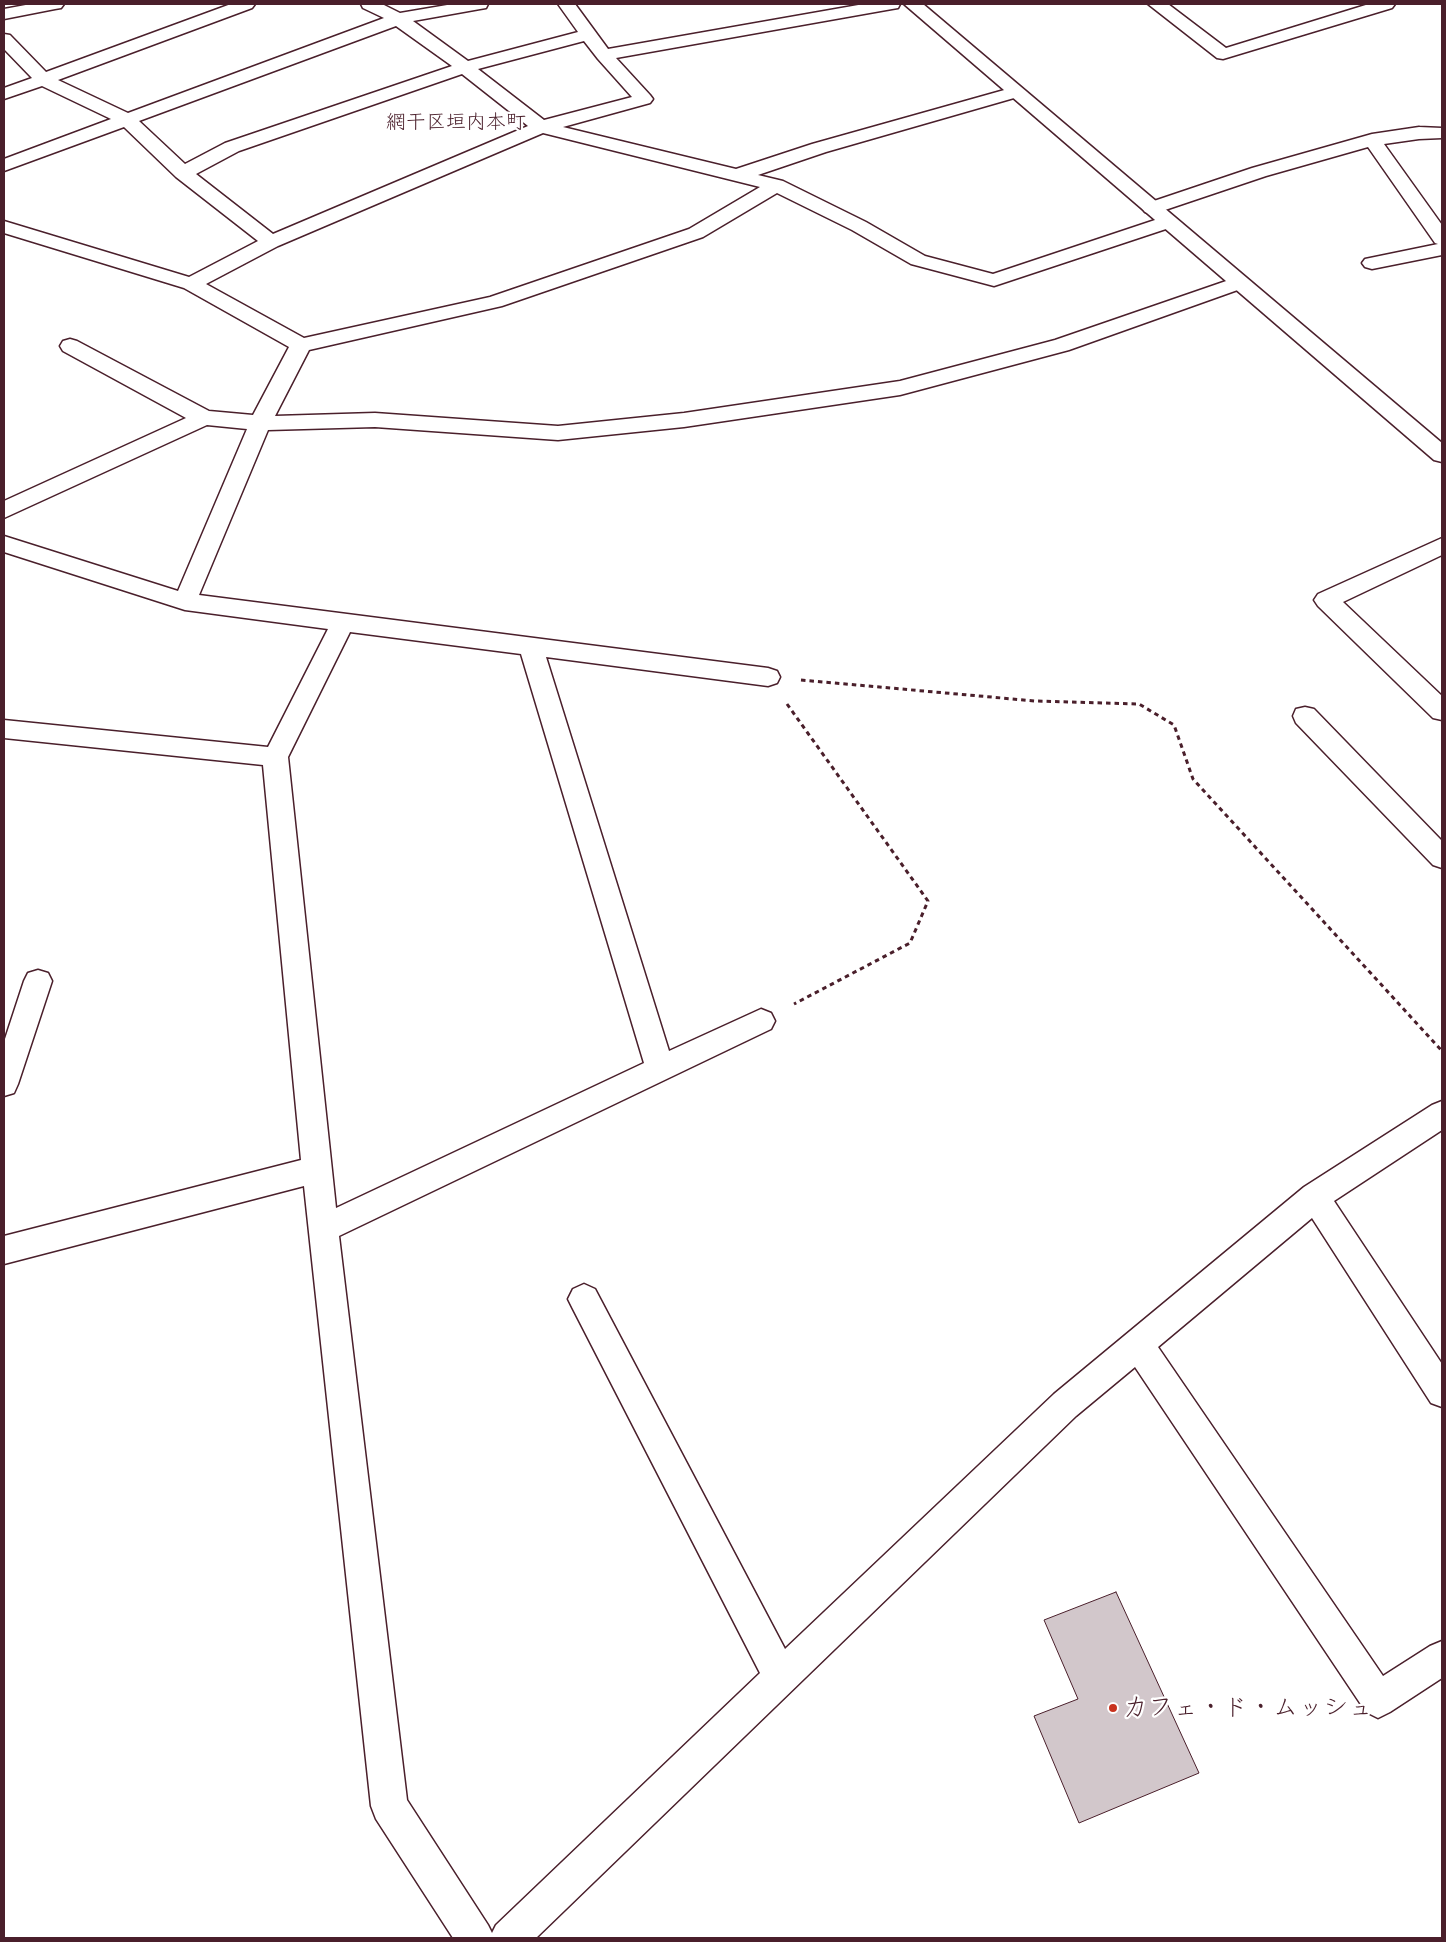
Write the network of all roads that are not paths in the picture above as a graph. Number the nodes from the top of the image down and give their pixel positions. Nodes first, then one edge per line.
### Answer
1 (55, 4) edge
2 (246, 4) edge
3 (369, 4) edge
4 (480, 4) edge
5 (566, 4) edge
6 (892, 4) edge
7 (913, 4) edge
8 (1157, 4) edge
9 (1386, 4) edge
10 (6, 12) edge
11 (398, 19) junction
12 (590, 34) junction
13 (4, 39) edge
14 (604, 55) junction
15 (465, 67) junction
16 (44, 80) junction
17 (1015, 92) junction
18 (4, 94) edge
19 (126, 119) junction
20 (541, 126) junction
21 (1442, 134) edge
22 (1372, 140) junction
23 (4, 165) edge
24 (183, 173) junction
25 (738, 175) junction
26 (776, 185) junction
27 (1152, 208) junction
28 (1168, 222) junction
29 (4, 227) edge
30 (1442, 239) edge
31 (272, 242) junction
32 (1442, 249) edge
33 (1372, 263) dead end
34 (1239, 282) junction
35 (190, 284) junction
36 (301, 345) junction
37 (70, 346) dead end
38 (204, 418) junction
39 (260, 423) junction
40 (1442, 455) edge
41 (4, 510) edge
42 (4, 544) edge
43 (1442, 546) edge
44 (185, 602) junction
45 (343, 622) junction
46 (531, 647) junction
47 (768, 678) road end
48 (1442, 710) edge
49 (1305, 716) dead end
50 (4, 729) edge
51 (275, 757) junction
52 (1442, 858) edge
53 (38, 981) dead end
54 (761, 1021) road end
55 (660, 1069) junction
56 (4, 1084) edge
57 (1442, 1114) edge
58 (317, 1169) junction
59 (1315, 1196) junction
60 (323, 1229) junction
61 (4, 1250) edge
62 (584, 1299) dead end
63 (1138, 1344) junction
64 (1442, 1392) edge
65 (1442, 1658) edge
66 (781, 1678) junction
67 (475, 1938) edge
68 (509, 1938) edge

1 - 10 street
2 - 16 street
3 - 11 street
4 - 11 street
5 - 12 street
6 - 14 street
7 - 17 street
8 - 9 street
11 - 15 street
11 - 19 street
12 - 14 street
12 - 15 street
13 - 16 street
14 - 20 street
15 - 20 street
15 - 24 street
16 - 18 street
16 - 19 street
17 - 25 street
17 - 27 street
19 - 23 street
19 - 24 street
20 - 25 street
20 - 31 street
21 - 22 street
22 - 27 street
22 - 30 street
24 - 31 street
25 - 26 street
26 - 28 street
26 - 36 street
27 - 28 street
28 - 34 street
29 - 35 street
31 - 35 street
32 - 33 street
34 - 39 street
34 - 40 street
35 - 36 street
36 - 39 street
37 - 38 street
38 - 39 street
38 - 41 street
39 - 44 street
42 - 44 street
43 - 48 street
44 - 45 street
45 - 46 street
45 - 51 street
46 - 47 street
46 - 55 street
49 - 52 street
50 - 51 street
51 - 58 street
53 - 56 street
54 - 55 street
55 - 60 street
57 - 59 street
58 - 60 street
58 - 61 street
59 - 63 street
59 - 64 street
60 - 67 street
62 - 66 street
63 - 65 street
63 - 66 street
66 - 68 street

